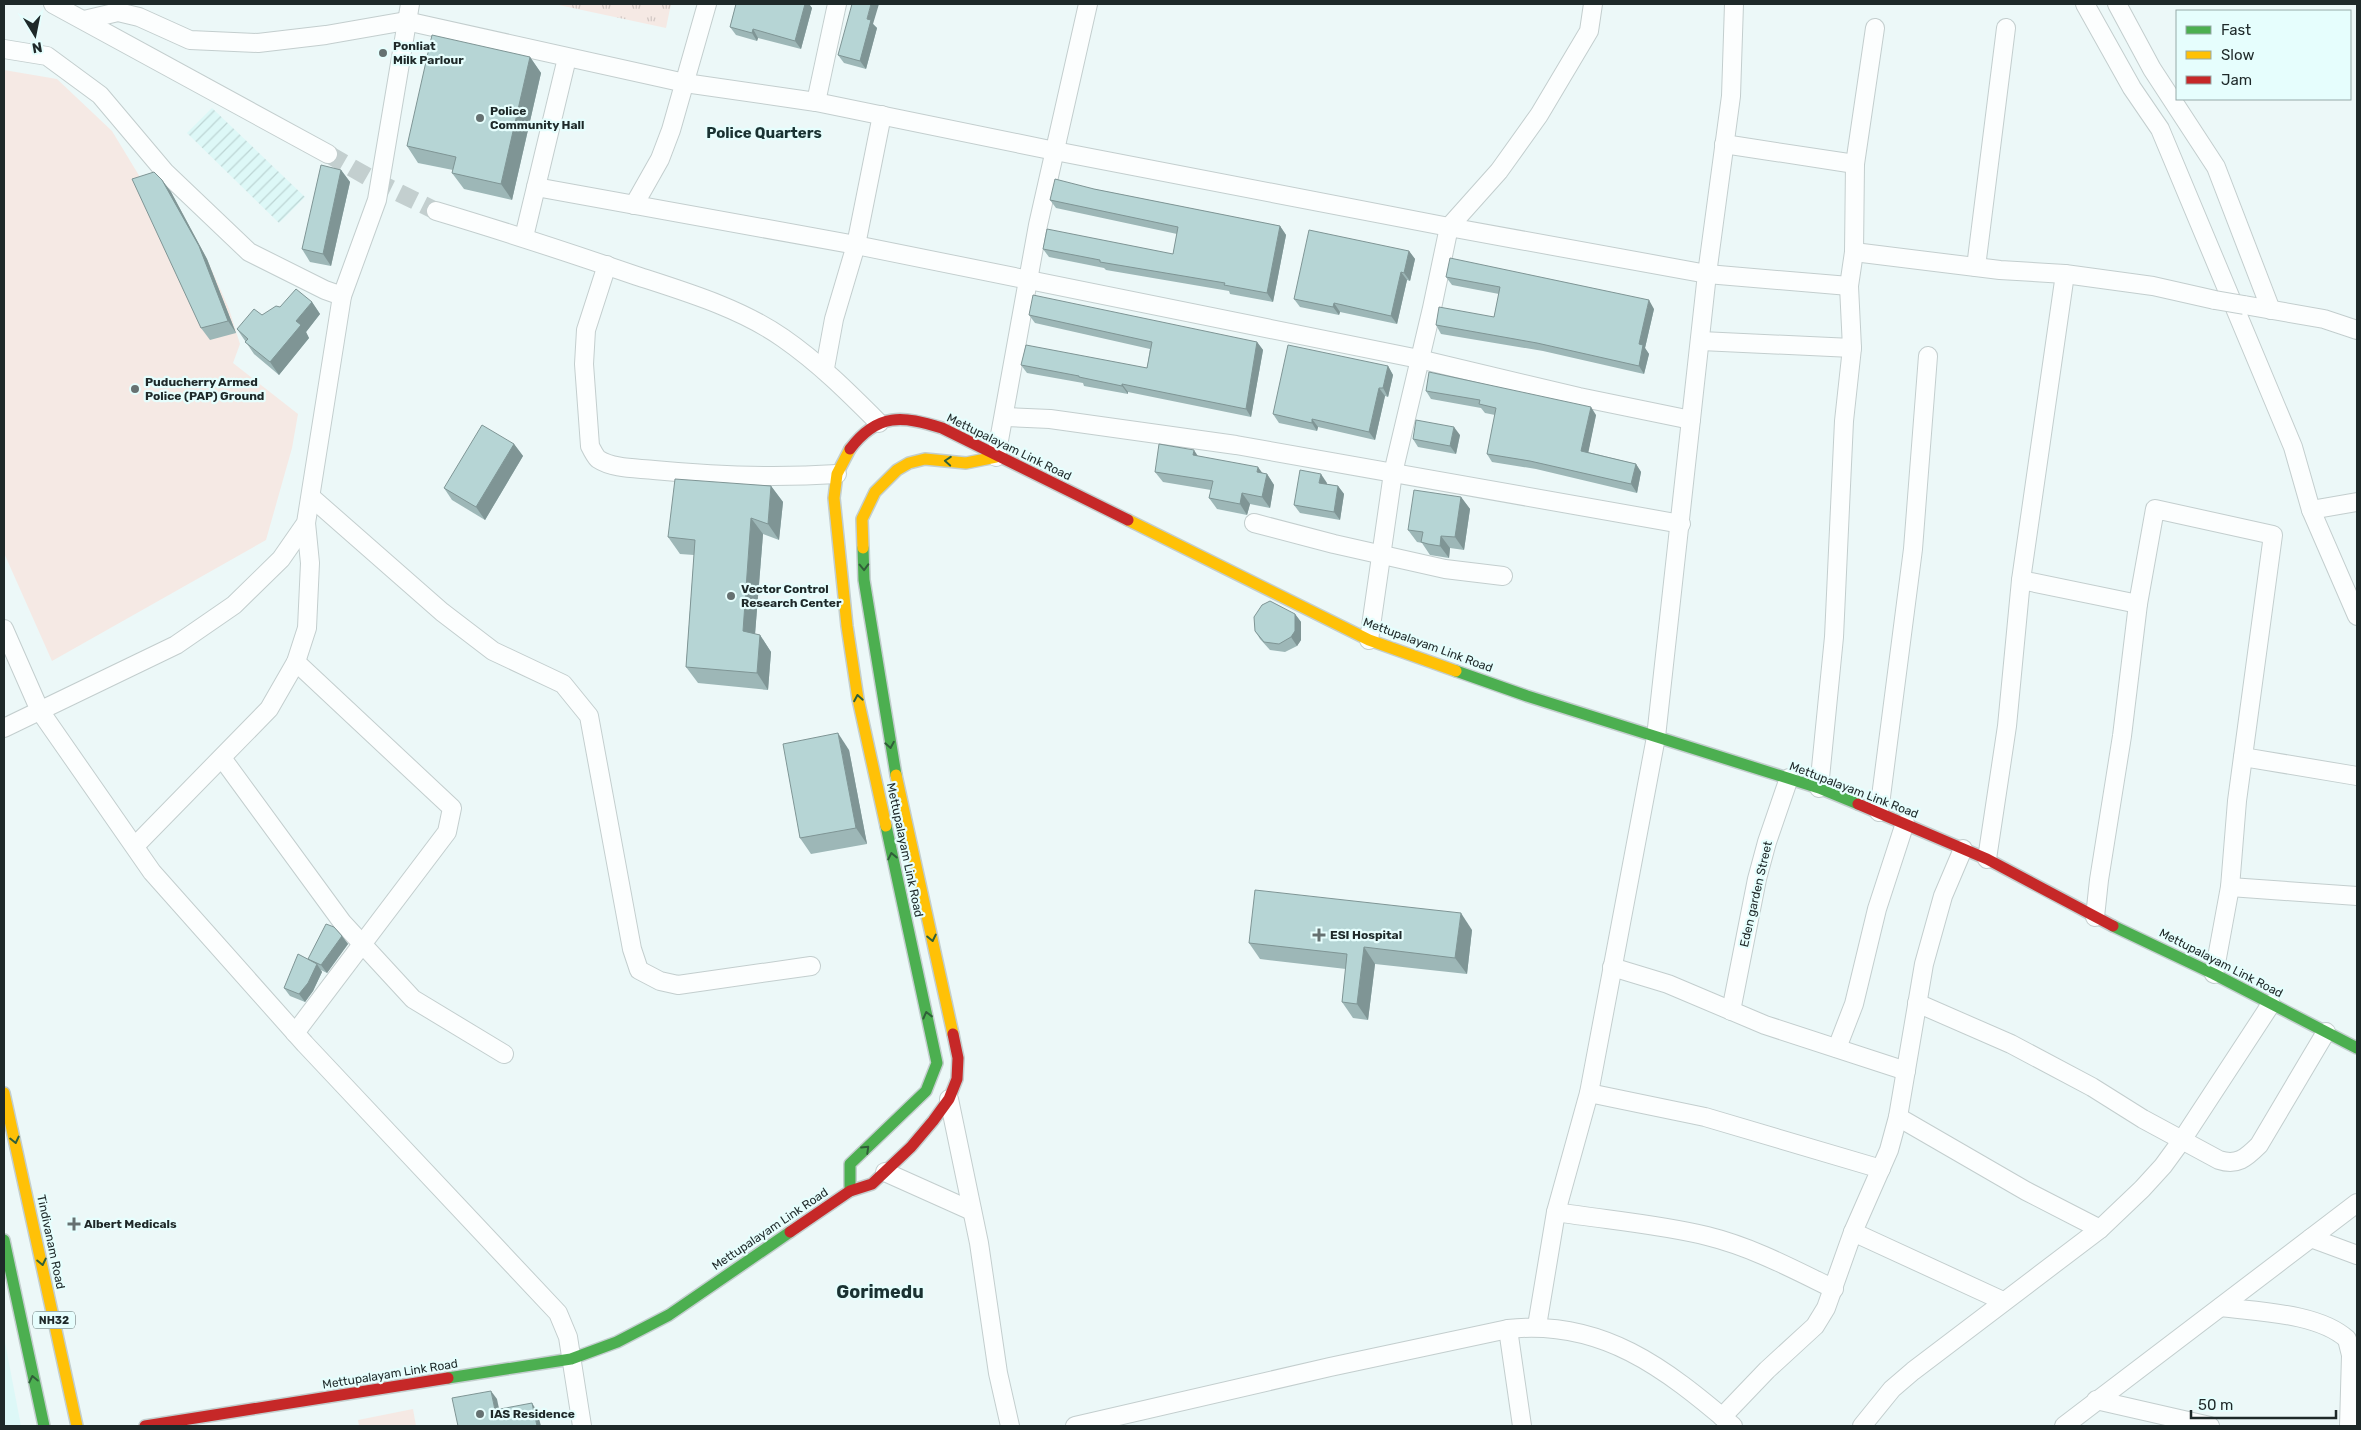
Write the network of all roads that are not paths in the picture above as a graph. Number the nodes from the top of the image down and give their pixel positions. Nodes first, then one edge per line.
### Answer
1 (53, 4) edge
2 (707, 4) edge
3 (837, 4) edge
4 (1088, 4) edge
5 (1593, 4) edge
6 (1734, 4) edge
7 (2085, 4) edge
8 (2117, 4) edge
9 (408, 12) edge
10 (84, 20) junction
11 (1875, 28) dead end
12 (2006, 28) dead end
13 (4, 49) edge
14 (567, 58) junction
15 (685, 83) junction
16 (816, 102) junction
17 (882, 115) junction
18 (1724, 144) junction
19 (1055, 151) junction
20 (328, 154) tunnel mouth
21 (1855, 164) junction
22 (536, 187) junction
23 (634, 205) junction
24 (436, 211) tunnel mouth
25 (1449, 227) junction
26 (524, 237) junction
27 (856, 245) junction
28 (1854, 252) junction
29 (607, 266) junction
30 (1976, 267) junction
31 (1707, 274) junction
32 (2065, 274) junction
33 (1029, 280) junction
34 (1849, 286) junction
35 (342, 296) junction
36 (2271, 310) junction
37 (2357, 330) edge
38 (1701, 341) junction
39 (1852, 348) junction
40 (1928, 356) dead end
41 (1419, 359) junction
42 (824, 368) junction
43 (1005, 417) junction
44 (1691, 420) junction
45 (878, 423) junction
46 (996, 457) junction
47 (1393, 473) junction
48 (838, 474) junction
49 (311, 497) junction
50 (2357, 502) edge
51 (2311, 510) junction
52 (306, 523) junction
53 (1254, 523) dead end
54 (1680, 524) junction
55 (1381, 555) junction
56 (1503, 576) dead end
57 (2021, 580) junction
58 (2138, 604) junction
59 (2357, 616) edge
60 (4, 629) edge
61 (1369, 640) junction
62 (296, 662) junction
63 (40, 711) junction
64 (4, 728) edge
65 (1656, 737) junction
66 (2243, 757) junction
67 (222, 758) junction
68 (2357, 776) edge
69 (1789, 778) junction
70 (1820, 788) junction
71 (1879, 812) junction
72 (1905, 823) junction
73 (135, 846) junction
74 (1963, 849) junction
75 (1987, 859) junction
76 (2230, 887) junction
77 (2357, 896) edge
78 (2096, 917) junction
79 (363, 944) junction
80 (811, 966) dead end
81 (1612, 967) junction
82 (2214, 974) junction
83 (1917, 1003) junction
84 (2271, 1004) junction
85 (1731, 1011) junction
86 (2326, 1032) junction
87 (295, 1033) junction
88 (1838, 1048) junction
89 (2357, 1048) edge
90 (504, 1054) dead end
91 (1906, 1071) junction
92 (4, 1093) edge
93 (1588, 1093) junction
94 (949, 1099) junction
95 (1898, 1117) junction
96 (2182, 1140) junction
97 (1881, 1169) junction
98 (885, 1172) junction
99 (850, 1191) junction
100 (2357, 1203) edge
101 (972, 1211) junction
102 (1556, 1212) junction
103 (2100, 1229) junction
104 (1853, 1232) junction
105 (2311, 1238) junction
106 (4, 1240) edge
107 (2357, 1255) edge
108 (8, 1278) edge
109 (1834, 1289) junction
110 (2003, 1300) junction
111 (2221, 1307) junction
112 (1537, 1326) junction
113 (1508, 1329) junction
114 (571, 1359) junction
115 (2096, 1400) junction
116 (1727, 1422) edge
117 (44, 1426) edge
118 (77, 1426) edge
119 (146, 1426) edge
120 (582, 1426) edge
121 (1010, 1426) edge
122 (1075, 1426) edge
123 (1522, 1426) edge
124 (1862, 1426) edge
125 (2064, 1426) edge
126 (2210, 1426) edge
127 (2349, 1426) edge

1 - 10 street
2 - 15 street
3 - 16 street
4 - 19 street
5 - 25 street
6 - 18 street
7 - 51 street
8 - 36 street
9 - 10 street
9 - 14 street
9 - 35 street
10 - 20 street
11 - 21 street
12 - 30 street
13 - 35 street
14 - 15 street
14 - 22 street
15 - 16 street
15 - 23 street
16 - 17 street
17 - 19 street
17 - 27 street
18 - 21 street
18 - 31 street
19 - 25 street
19 - 33 street
21 - 28 street
22 - 23 street
22 - 26 street
23 - 27 street
24 - 26 street
25 - 31 street
25 - 41 street
26 - 29 street
27 - 33 street
27 - 42 street
28 - 30 street
28 - 34 street
29 - 42 street
29 - 48 street
30 - 32 street
31 - 34 street
31 - 38 street
32 - 36 street, bridge
32 - 57 street
33 - 41 street
33 - 43 street
34 - 39 street
35 - 49 street
36 - 37 street
38 - 39 street
38 - 44 street
39 - 70 street
40 - 71 street
41 - 44 street
41 - 47 street
42 - 45 street
43 - 46 street
43 - 47 street
44 - 54 street
45 - 46 main road, Mettupalayam Link Road
45 - 48 main road, Mettupalayam Link Road
46 - 61 main road, Mettupalayam Link Road
46 -> 94 main road
47 - 54 street
47 - 55 street
99 -> 48 main road, Mettupalayam Link Road
49 - 52 street
49 - 80 street
50 - 51 street
51 - 59 street
52 - 62 street
52 - 63 street
53 - 55 street
54 - 65 street
55 - 56 street
55 - 61 street
57 - 58 street
57 - 75 street
58 - 66 street
58 - 78 street
60 - 63 street
61 - 65 main road, Mettupalayam Link Road
62 - 67 street
62 - 79 street
63 - 64 street
63 - 73 street
65 - 69 main road, Mettupalayam Link Road
65 - 81 street
66 - 68 street
66 - 76 street
67 - 73 street
67 - 79 street
69 - 70 main road, Mettupalayam Link Road
69 - 85 street, Eden garden Street
70 - 71 main road, Mettupalayam Link Road
71 - 72 main road, Mettupalayam Link Road
72 - 74 main road, Mettupalayam Link Road
72 - 88 street
73 - 87 street
74 - 75 main road, Mettupalayam Link Road
74 - 83 street
75 - 78 main road, Mettupalayam Link Road
76 - 77 street
76 - 82 street
78 - 82 main road, Mettupalayam Link Road
79 - 87 street
79 - 90 street
81 - 85 street
81 - 93 street
82 - 84 main road, Mettupalayam Link Road
83 - 91 street
83 - 96 street
84 - 86 main road, Mettupalayam Link Road
84 - 96 street
85 - 88 street
86 - 89 main road, Mettupalayam Link Road
86 - 96 street
87 - 114 street
88 - 91 street
91 - 95 street
92 -> 118 main road, Tindivanam Road / NH32
93 - 97 street
93 - 102 street
94 - 98 main road
94 - 101 street
95 - 97 street
95 - 103 street
96 - 103 street
97 - 104 street
98 - 99 main road
98 - 101 street
99 - 114 main road, Mettupalayam Link Road
100 - 105 street
101 - 121 street
102 - 109 street
102 - 112 street
103 - 110 street
104 - 109 street
104 - 110 street
105 - 107 street
105 - 111 street
106 - 108 main road, NH32
117 -> 108 main road, NH32
109 - 116 street
110 - 124 street
111 - 115 street
111 - 127 street
112 - 113 street
112 - 116 street
113 - 122 street
113 - 123 street
114 - 119 main road, Mettupalayam Link Road
114 - 120 street
115 - 125 street
115 - 126 street

